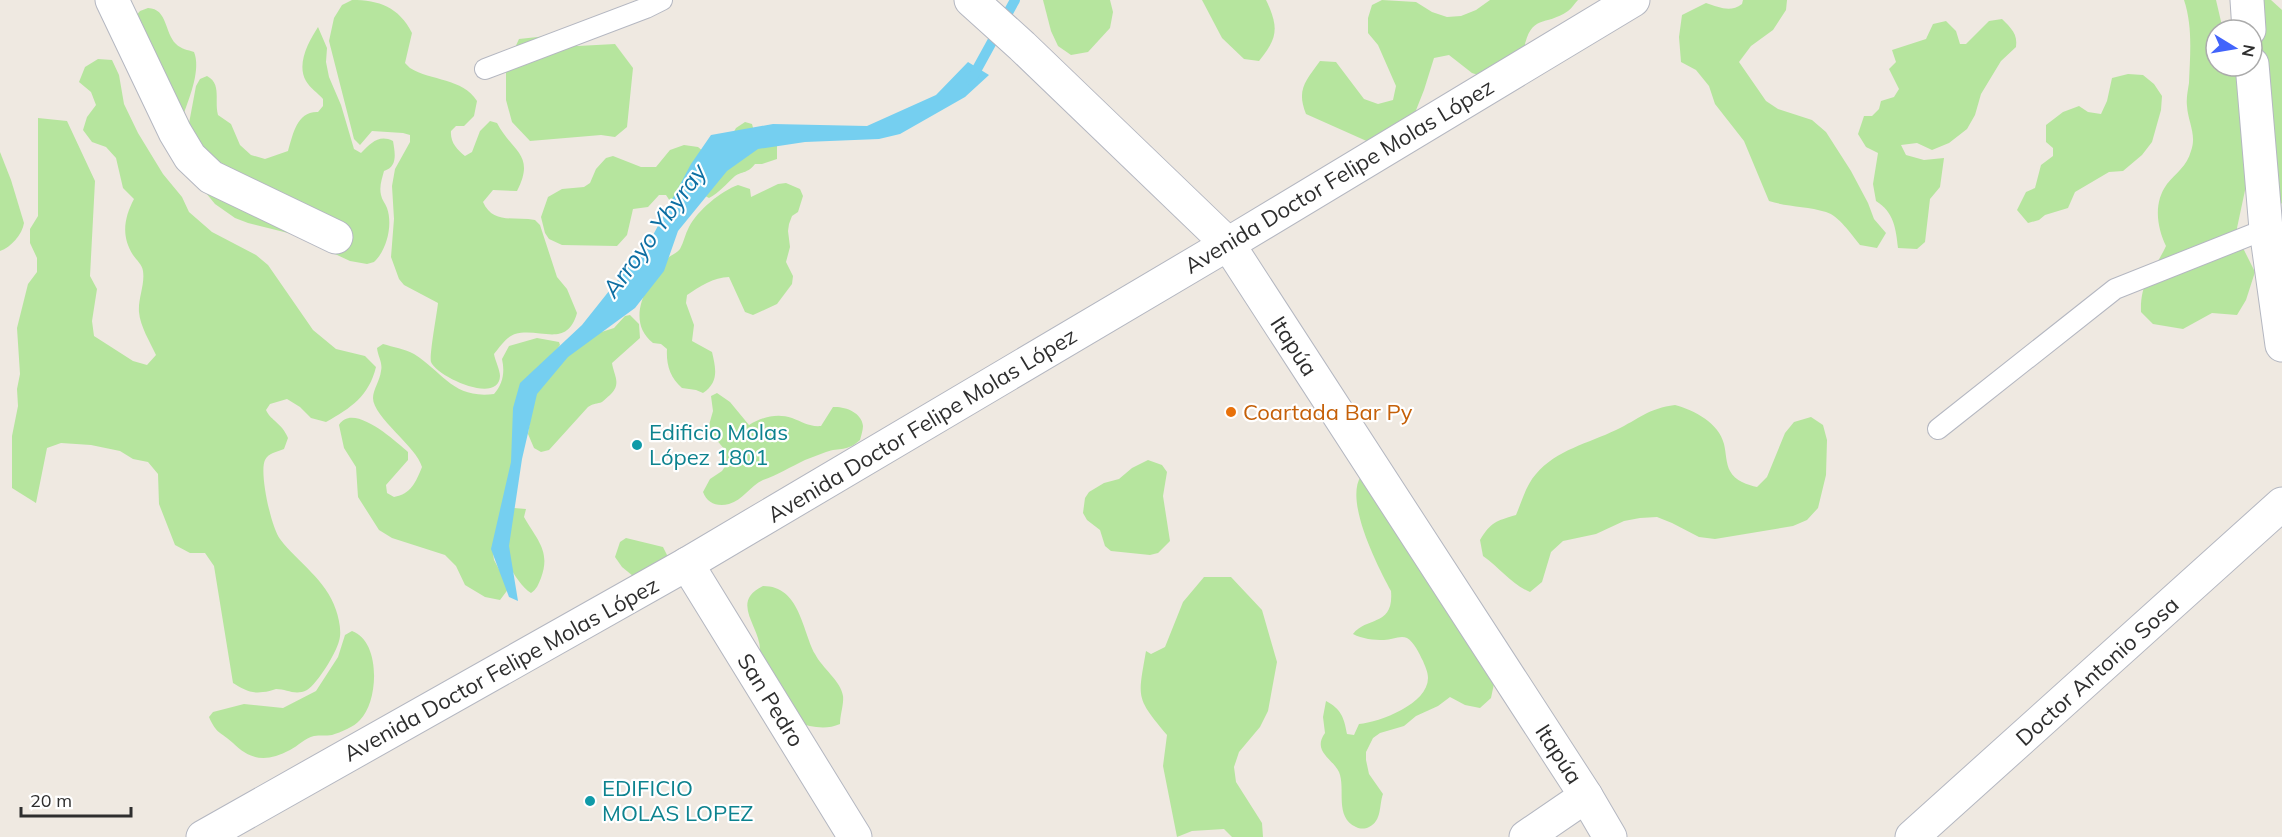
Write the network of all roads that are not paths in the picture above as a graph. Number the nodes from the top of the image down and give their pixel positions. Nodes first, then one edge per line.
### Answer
1 (112, 0) edge
2 (662, 0) edge
3 (971, 0) edge
4 (1633, 0) edge
5 (2247, 0) edge
6 (2248, 18) edge
7 (485, 69) dead end
8 (2253, 78) edge
9 (2266, 229) junction
10 (336, 237) dead end
11 (1228, 244) junction
12 (2282, 345) edge
13 (1938, 429) dead end
14 (2282, 504) edge
15 (687, 564) junction
16 (1586, 796) junction
17 (203, 837) edge
18 (855, 837) edge
19 (1526, 837) edge
20 (1610, 837) edge
21 (1912, 837) edge

1 - 10 street
2 - 7 lane
3 - 11 street, Itapúa
4 - 11 street, Avenida Doctor Felipe Molas López
5 - 6 street
8 - 9 street
9 - 12 street
9 - 13 lane
11 - 15 street, Avenida Doctor Felipe Molas López
11 - 16 street, Itapúa
14 - 21 street, Doctor Antonio Sosa
15 - 17 street, Avenida Doctor Felipe Molas López
15 - 18 street, San Pedro
16 - 19 street
16 - 20 street, Itapúa

